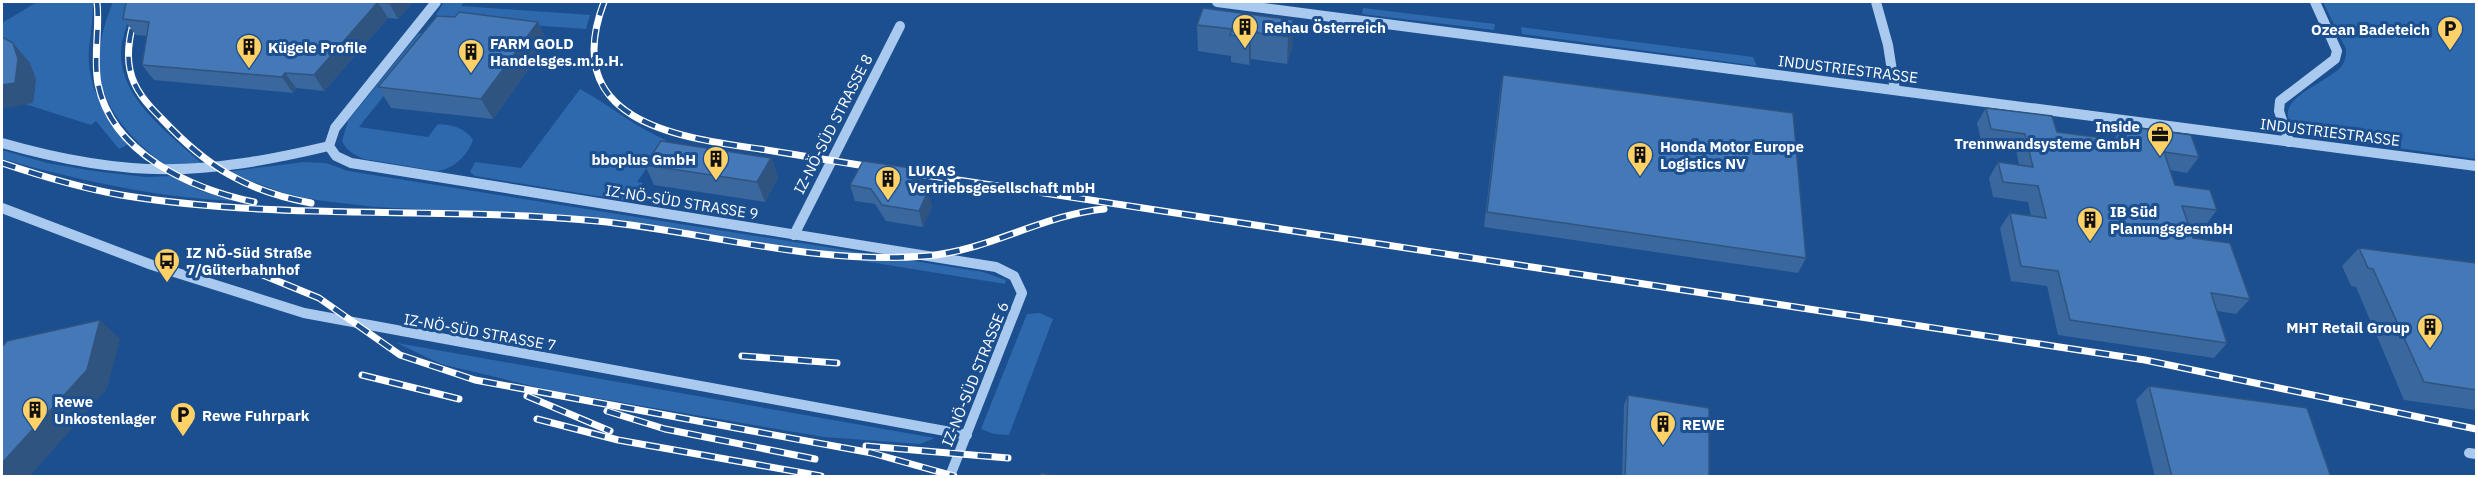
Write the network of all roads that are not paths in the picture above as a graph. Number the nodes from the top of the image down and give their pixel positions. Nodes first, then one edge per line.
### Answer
1 (436, 2) edge
2 (1216, 2) edge
3 (1876, 2) edge
4 (2315, 2) edge
5 (900, 26) dead end
6 (1895, 90) junction
7 (2289, 142) junction
8 (2, 143) edge
9 (329, 146) junction
10 (2476, 166) edge
11 (2, 208) edge
12 (794, 235) junction
13 (1020, 282) joint
14 (967, 435) junction
15 (950, 477) edge

1 - 9 street
2 - 6 street, INDUSTRIESTRASSE
3 - 6 street
4 - 7 street
5 - 12 street, IZ-NÖ-SÜD STRASSE 8
6 - 7 street, INDUSTRIESTRASSE
7 - 10 street, INDUSTRIESTRASSE
8 - 9 street
9 - 12 street, IZ-NÖ-SÜD STRASSE 9
11 - 14 street, IZ-NÖ-SÜD STRASSE 7
12 - 13 street, IZ-NÖ-SÜD STRASSE 9
13 - 14 street, IZ-NÖ-SÜD STRASSE 6
14 - 15 street, IZ-NÖ-SÜD STRASSE 6

